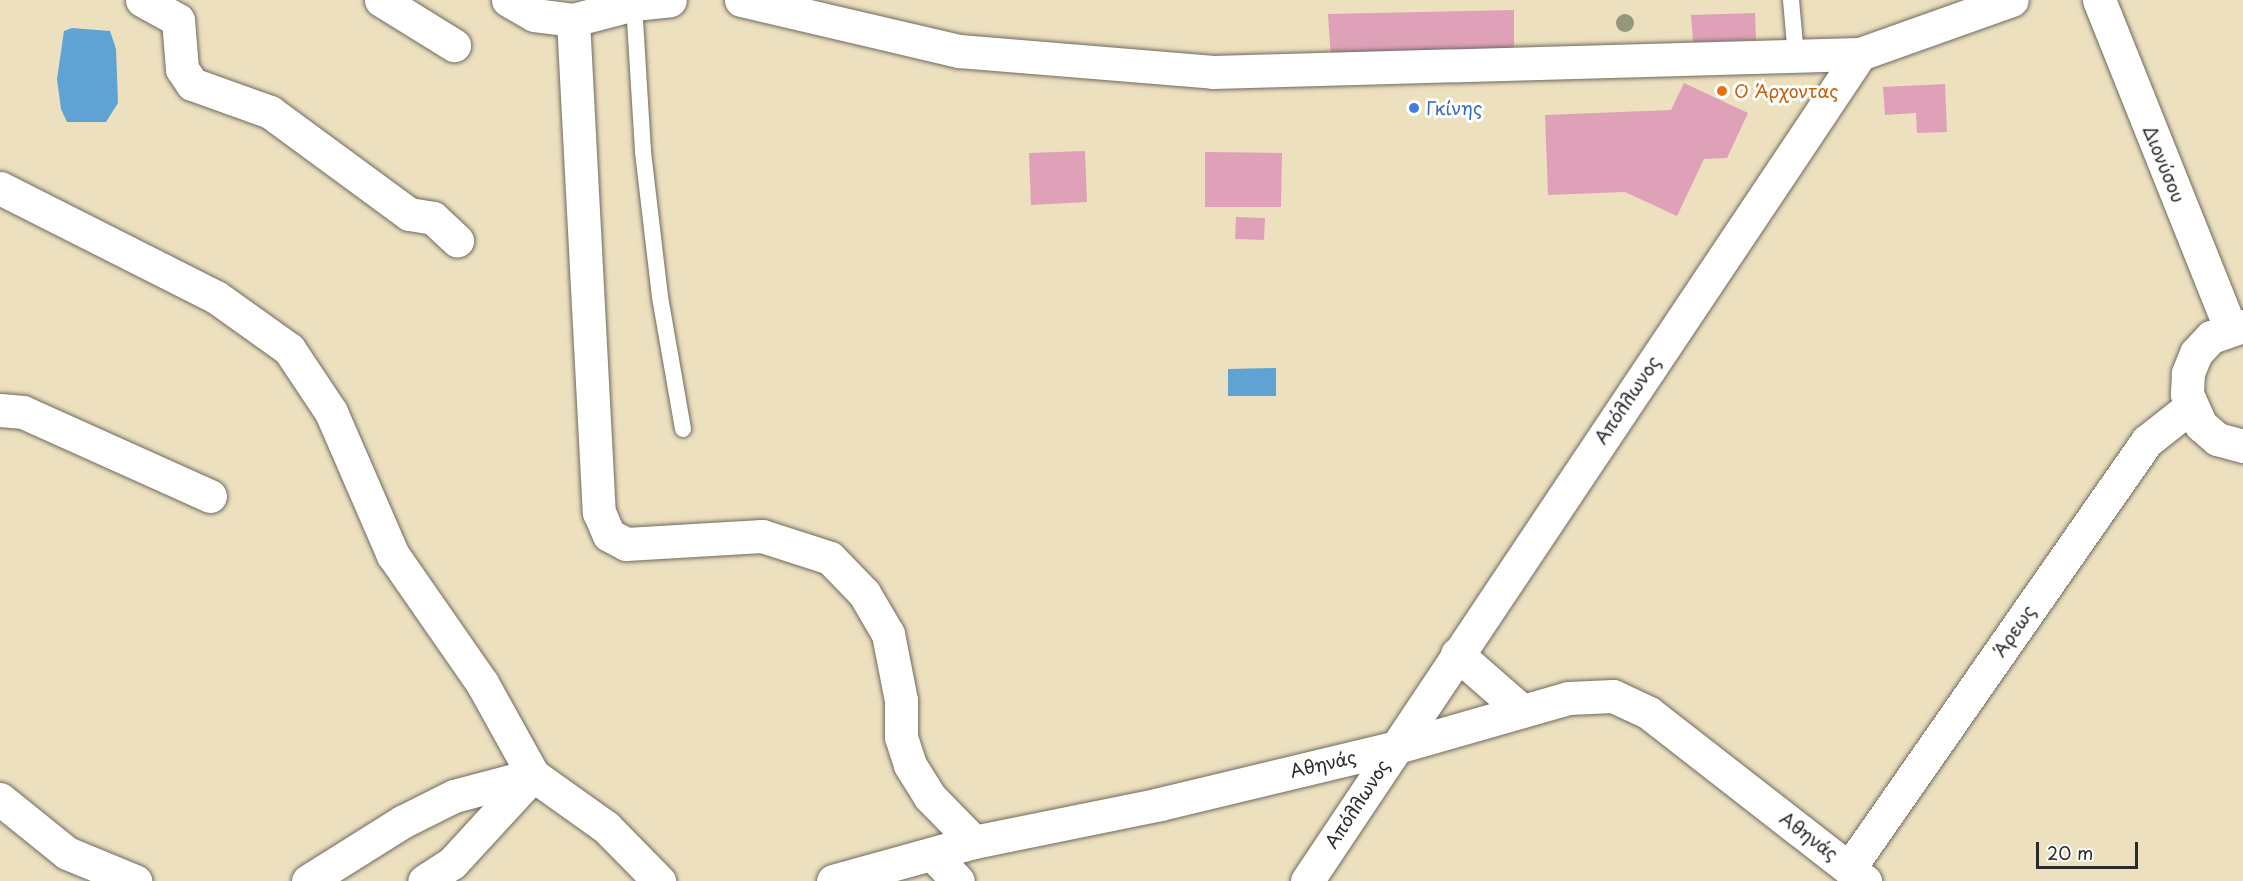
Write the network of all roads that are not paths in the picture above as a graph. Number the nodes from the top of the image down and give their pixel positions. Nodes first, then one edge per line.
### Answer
1 (142, 0) edge
2 (381, 0) edge
3 (508, 0) edge
4 (670, 0) edge
5 (741, 0) edge
6 (1791, 0) edge
7 (2012, 0) edge
8 (2099, 0) edge
9 (634, 4) junction
10 (573, 20) junction
11 (454, 45) dead end
12 (1860, 54) junction
13 (1796, 56) junction
14 (3, 192) edge
15 (458, 240) dead end
16 (2236, 327) edge
17 (2190, 407) junction
18 (0, 410) edge
19 (683, 429) dead end
20 (2243, 446) edge
21 (210, 496) dead end
22 (1457, 654) junction
23 (1522, 711) junction
24 (1394, 748) junction
25 (533, 775) junction
26 (0, 799) edge
27 (974, 842) junction
28 (932, 854) junction
29 (1857, 874) edge
30 (135, 881) edge
31 (308, 881) edge
32 (424, 881) edge
33 (659, 881) edge
34 (833, 881) edge
35 (958, 881) edge
36 (1307, 881) edge

1 - 15 street
2 - 11 street
3 - 10 street
4 - 9 street
5 - 13 street
6 - 13 lane
7 - 12 street
8 - 16 street, Διονύσου
9 - 10 street
9 - 19 lane
10 - 27 street
12 - 13 street
12 - 22 street, Απόλλωνος
14 - 25 street
16 - 17 street, Διονύσου
17 - 20 street
17 - 29 street, Άρεως
18 - 21 street
22 - 23 street
22 - 24 street, Απόλλωνος
23 - 24 street, Αθηνάς
23 - 29 street, Αθηνάς
24 - 27 street, Αθηνάς
24 - 36 street, Απόλλωνος
25 - 31 street
25 - 32 street
25 - 33 street
26 - 30 street
27 - 28 street, Αθηνάς
28 - 34 street, Αθηνάς
28 - 35 street

